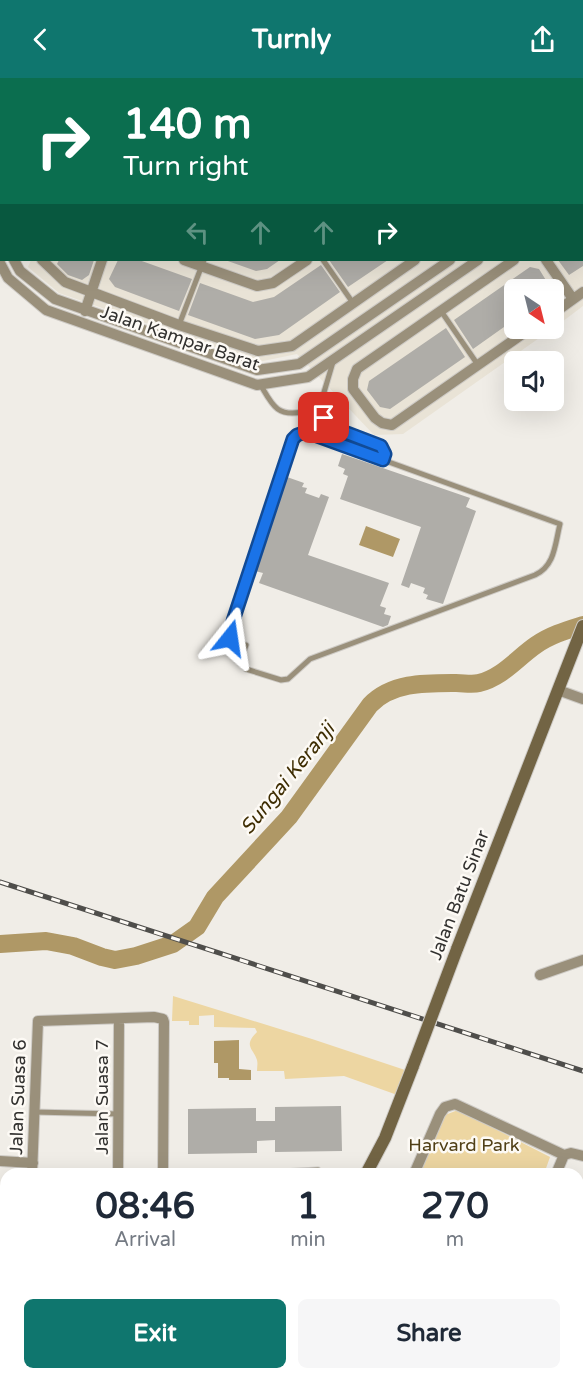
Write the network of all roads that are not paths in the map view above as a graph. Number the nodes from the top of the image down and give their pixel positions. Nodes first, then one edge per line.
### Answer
1 (15, 261) edge
2 (42, 261) edge
3 (102, 261) edge
4 (306, 261) edge
5 (324, 261) edge
6 (414, 261) edge
7 (449, 261) edge
8 (477, 261) edge
9 (513, 261) edge
10 (547, 261) edge
11 (0, 263) edge
12 (203, 263) edge
13 (92, 291) junction
14 (583, 292) edge
15 (573, 299) junction
16 (353, 303) junction
17 (564, 306) edge
18 (441, 310) junction
19 (85, 311) junction
20 (130, 326) junction
21 (179, 326) junction
22 (126, 338) junction
23 (515, 339) edge
24 (333, 360) junction
25 (478, 365) junction
26 (260, 384) junction
27 (322, 399) junction
28 (302, 412) junction
29 (324, 418) junction
30 (383, 460) junction
31 (583, 626) edge
32 (558, 690) junction
33 (583, 699) edge
34 (583, 960) edge
35 (540, 975) dead end
36 (119, 1020) junction
37 (34, 1112) junction
38 (118, 1114) junction
39 (564, 1155) junction
40 (583, 1156) edge
41 (0, 1161) edge
42 (29, 1168) edge
43 (33, 1168) edge
44 (118, 1168) edge
45 (163, 1168) edge
46 (369, 1168) edge
47 (417, 1168) edge
48 (559, 1168) edge

1 - 19 street, Jalan Kampar Barat
2 - 13 street
3 - 13 street
4 - 12 street
5 - 16 lane
6 - 16 street
7 - 20 street, Jalan Kampar Barat
8 - 24 street, Jalan Kampar Barat
9 - 18 street
10 - 15 street
11 - 22 street, Jalan Kampar Barat
12 - 21 lane
13 - 19 street
13 - 21 street
14 - 15 street
15 - 17 street
16 - 21 street
18 - 25 lane
18 - 25 street
19 - 20 street, Jalan Kampar Barat
20 - 22 street
22 - 26 street, Jalan Kampar Barat
23 - 25 street
24 - 26 street, Jalan Kampar Barat
24 - 27 lane
26 - 28 lane
27 - 28 lane
27 - 29 lane
28 - 29 lane
29 - 30 lane
30 - 30 lane
31 - 32 street, Jalan Batu Sinar
32 - 33 street
32 - 46 street, Jalan Batu Sinar, bridge
34 - 35 street
36 - 37 street, Jalan Suasa 6
36 - 38 street, Jalan Suasa 7
36 - 45 street
37 - 38 lane
37 - 43 street, Jalan Suasa 6
38 - 44 street, Jalan Suasa 7
39 - 40 street
39 - 47 street
39 - 48 street
41 - 42 street

